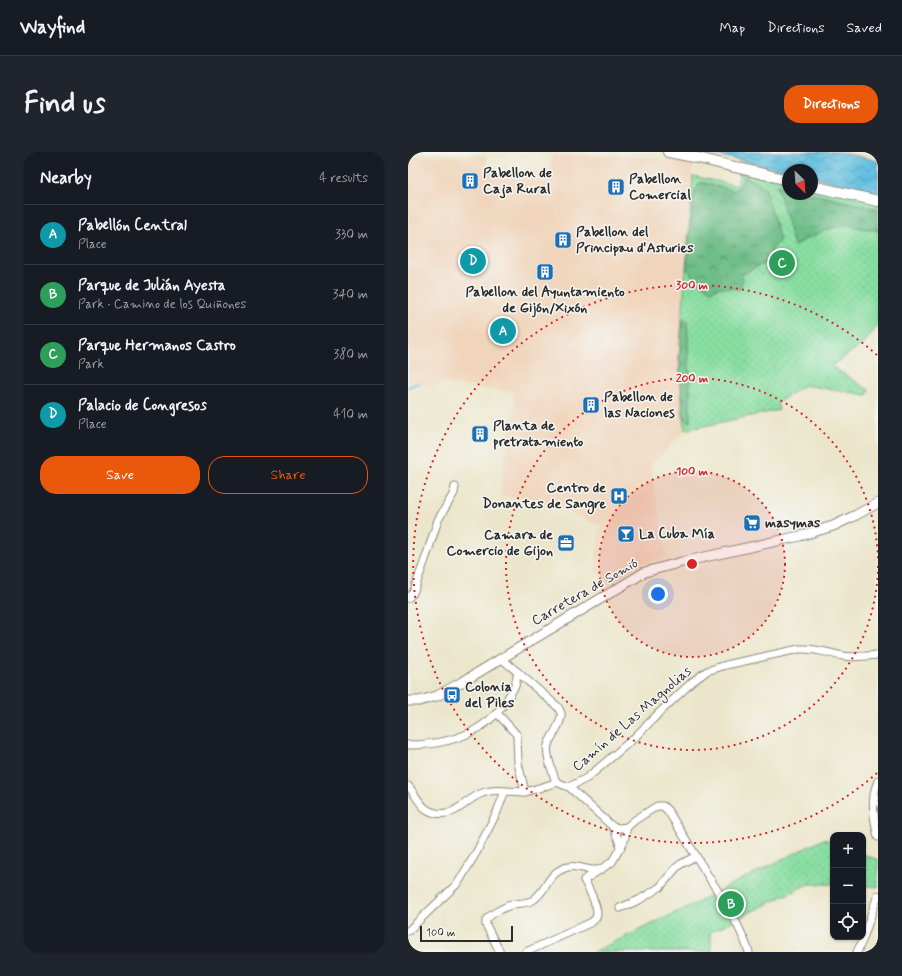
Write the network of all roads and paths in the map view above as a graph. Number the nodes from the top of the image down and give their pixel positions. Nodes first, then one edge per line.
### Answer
1 (668, 152) edge
2 (782, 179) edge
3 (818, 187) edge
4 (878, 201) edge
5 (455, 487) dead end
6 (878, 503) edge
7 (408, 598) edge
8 (878, 655) edge
9 (501, 658) junction
10 (518, 672) junction
11 (408, 701) edge
12 (497, 713) junction
13 (408, 745) edge
14 (878, 781) edge
15 (556, 782) junction
16 (408, 786) edge
17 (569, 787) junction
18 (505, 791) junction
19 (525, 792) junction
20 (613, 827) junction
21 (627, 828) junction
22 (878, 837) edge
23 (620, 848) junction
24 (696, 856) junction
25 (578, 867) junction
26 (601, 870) junction
27 (584, 880) junction
28 (878, 895) edge
29 (620, 908) dead end
30 (408, 930) edge
31 (500, 952) edge
32 (526, 952) edge
33 (749, 952) edge
34 (857, 952) edge

1 - 2 main road
3 - 4 main road
5 - 7 street
6 - 9 street, Carretera de Somió
8 - 17 street, Camín de Las Magnolias
9 - 10 street
9 - 11 street, Carretera de Somió
10 - 12 street
10 - 15 street
12 - 13 street
12 - 19 street
14 - 22 street
15 - 17 street, Camín de Las Magnolias
15 - 19 street
16 - 18 street
17 - 20 street
18 - 19 street
18 - 30 street
20 - 21 street
20 - 23 street
21 - 23 street
21 - 24 street
23 - 26 street
24 - 29 street
24 - 33 street
25 - 26 street
25 - 27 street
25 - 31 street
26 - 27 street
27 - 32 street
28 - 34 street

